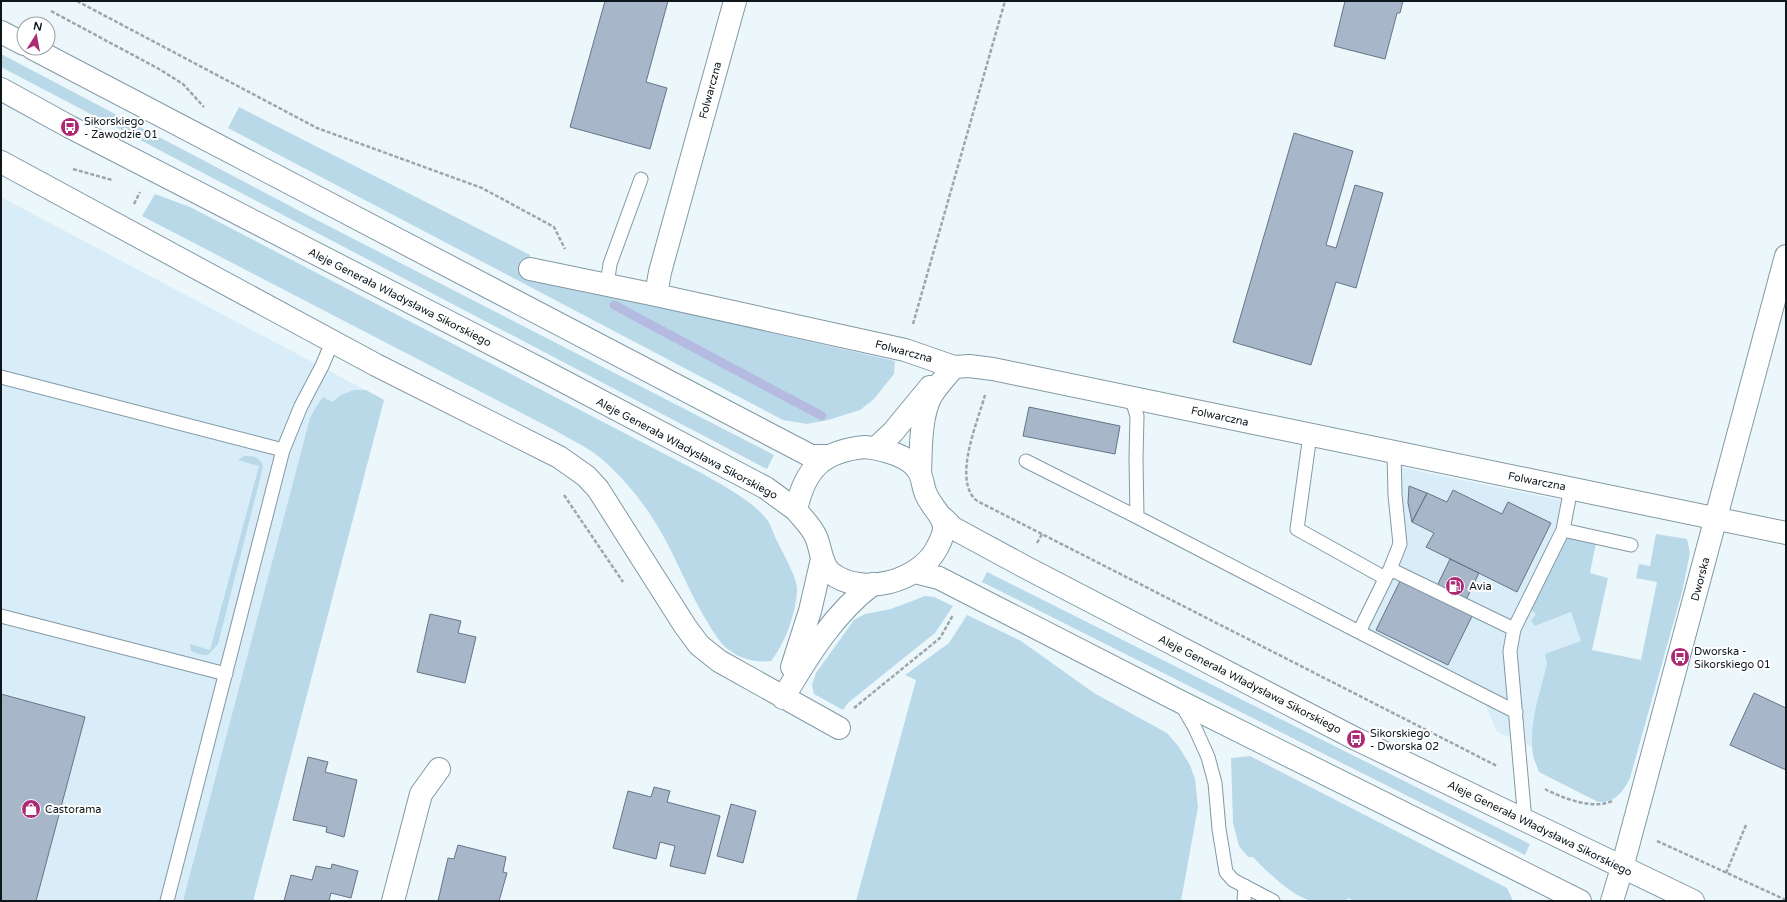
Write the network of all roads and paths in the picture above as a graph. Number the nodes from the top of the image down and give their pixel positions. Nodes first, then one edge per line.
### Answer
1 (77, 1) edge
2 (735, 1) edge
3 (1005, 1) edge
4 (51, 11) dead end
5 (1, 32) edge
6 (16, 40) edge
7 (47, 56) edge
8 (1, 89) edge
9 (210, 110) dead end
10 (1, 162) edge
11 (66, 166) dead end
12 (641, 179) dead end
13 (115, 181) dead end
14 (142, 188) dead end
15 (122, 227) junction
16 (1786, 256) edge
17 (530, 269) dead end
18 (564, 277) junction
19 (607, 285) junction
20 (656, 294) junction
21 (333, 340) junction
22 (905, 350) junction
23 (954, 366) junction
24 (993, 368) junction
25 (1, 377) edge
26 (1131, 397) junction
27 (1310, 435) junction
28 (876, 448) junction
29 (283, 450) junction
30 (1394, 452) junction
31 (828, 456) junction
32 (1026, 461) dead end
33 (920, 473) junction
34 (1571, 488) junction
35 (563, 494) dead end
36 (796, 510) junction
37 (1137, 517) junction
38 (943, 518) junction
39 (1716, 518) junction
40 (1563, 530) junction
41 (1786, 533) edge
42 (1042, 534) junction
43 (1631, 545) dead end
44 (822, 559) junction
45 (1025, 567) junction
46 (915, 572) junction
47 (1388, 573) junction
48 (873, 584) junction
49 (626, 586) dead end
50 (965, 592) junction
51 (1, 616) edge
52 (1514, 629) junction
53 (1359, 632) junction
54 (226, 674) junction
55 (783, 698) junction
56 (1179, 701) junction
57 (1516, 712) junction
58 (839, 728) joint
59 (439, 769) dead end
60 (1522, 778) junction
61 (1638, 812) junction
62 (1526, 821) junction
63 (1746, 825) dead end
64 (1622, 868) junction
65 (1726, 873) junction
66 (1244, 886) junction
67 (1786, 900) edge
68 (168, 901) edge
69 (393, 901) edge
70 (1244, 901) edge
71 (1273, 901) edge
72 (1580, 901) edge
73 (1612, 901) edge
74 (1693, 901) edge

1 - 18 path
2 - 20 street, Folwarczna
3 - 22 path
4 - 9 path
5 - 6 street
7 - 31 street
8 - 36 street, Aleje Generała Władysława Sikorskiego
10 - 15 street
11 - 13 path
12 - 19 lane
14 - 15 path
15 - 21 street
16 - 39 street, Dworska
17 - 18 street, Folwarczna
18 - 19 street, Folwarczna
19 - 20 street, Folwarczna
20 - 22 street, Folwarczna
21 - 29 lane
21 - 55 street
22 - 23 street, Folwarczna
23 - 24 street, Folwarczna
23 - 28 street
23 - 33 street
24 - 26 street, Folwarczna
24 - 42 path
25 - 29 lane
26 - 27 street, Folwarczna
26 - 37 lane
27 - 30 street, Folwarczna
27 - 47 lane
28 - 31 street
28 - 33 street
29 - 54 lane
30 - 34 street, Folwarczna
30 - 47 lane
31 - 36 street
32 - 37 lane
33 - 38 street
34 - 39 street, Folwarczna
34 - 40 lane
35 - 49 path
36 - 44 street
37 - 53 lane
38 - 45 street, Aleje Generała Władysława Sikorskiego
38 - 46 street
39 - 41 street, Folwarczna
39 - 61 street, Dworska
40 - 43 lane
40 - 52 lane
42 - 45 path
42 - 60 path
44 - 48 street
44 - 55 street
45 - 62 street, Aleje Generała Władysława Sikorskiego
46 - 48 street
46 - 50 street
47 - 52 lane
47 - 53 lane
48 - 55 street
50 - 56 street
50 - 58 path
51 - 54 lane
52 - 57 lane
53 - 57 lane
54 - 68 lane
55 - 58 street
56 - 66 lane
56 - 72 street
57 - 60 lane
59 - 69 street
60 - 61 path
60 - 62 lane
61 - 64 street, Dworska
61 - 65 path
62 - 64 street, Aleje Generała Władysława Sikorskiego
63 - 65 path
64 - 73 street, Dworska
64 - 74 street, Aleje Generała Władysława Sikorskiego
65 - 67 path
66 - 70 lane
66 - 71 lane

